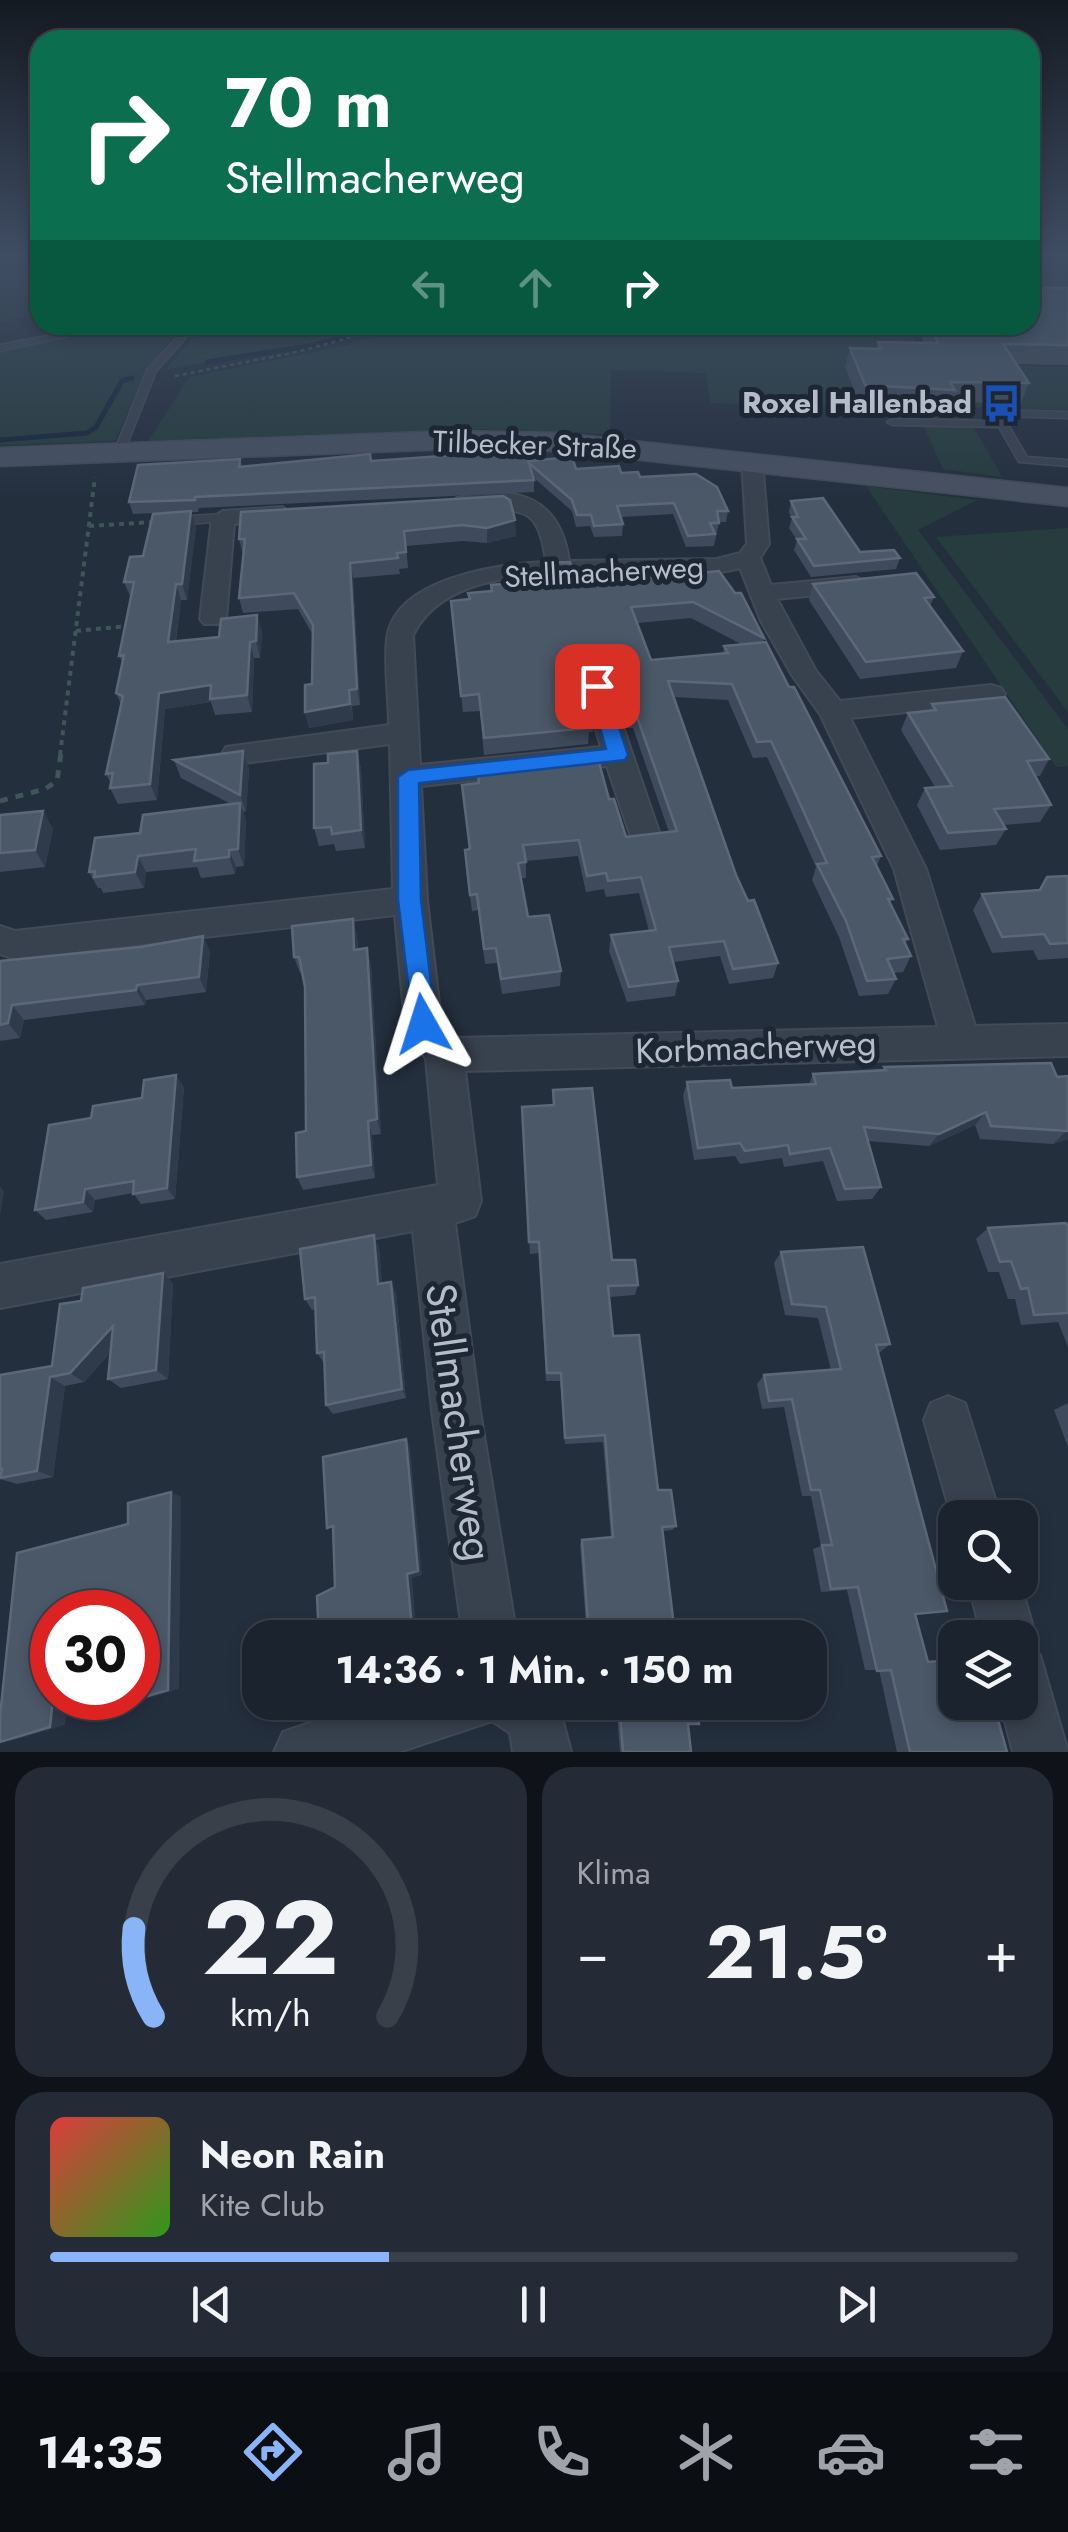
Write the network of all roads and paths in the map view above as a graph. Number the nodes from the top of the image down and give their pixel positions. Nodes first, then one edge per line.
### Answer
1 (61, 336) edge
2 (183, 336) edge
3 (357, 336) edge
4 (0, 348) edge
5 (170, 381) dead end
6 (1068, 415) edge
7 (892, 422) dead end
8 (1002, 424) junction
9 (119, 452) junction
10 (0, 456) edge
11 (752, 461) junction
12 (1068, 464) edge
13 (1068, 497) edge
14 (449, 504) edge
15 (298, 513) edge
16 (223, 518) junction
17 (153, 522) joint
18 (89, 526) junction
19 (748, 558) junction
20 (559, 570) junction
21 (874, 582) edge
22 (761, 593) junction
23 (212, 619) dead end
24 (135, 626) edge
25 (76, 631) junction
26 (597, 686) dead end
27 (991, 694) edge
28 (833, 711) junction
29 (404, 733) junction
30 (236, 754) edge
31 (618, 755) junction
32 (408, 777) junction
33 (0, 800) edge
34 (644, 835) edge
35 (410, 900) junction
36 (0, 940) edge
37 (1068, 1040) edge
38 (961, 1042) junction
39 (444, 1055) junction
40 (432, 1206) junction
41 (0, 1286) edge
42 (948, 1420) dead end
43 (971, 1500) edge
44 (487, 1620) edge
45 (410, 1720) edge
46 (537, 1720) edge
47 (1033, 1720) edge
48 (302, 1752) edge
49 (542, 1752) edge
50 (1042, 1752) edge

1 - 4 lane
2 - 9 lane
3 - 5 path
6 - 8 lane
7 - 8 lane
8 - 12 lane
9 - 10 main road, Tilbecker Straße
9 - 11 main road, Tilbecker Straße
9 - 18 path
11 - 13 main road, Tilbecker Straße
11 - 19 street
14 - 20 street
15 - 16 street
16 - 17 lane
16 - 23 street
17 - 18 path
18 - 25 path
19 - 20 street, Stellmacherweg
19 - 22 street
20 - 29 street, Stellmacherweg
21 - 22 street
22 - 28 street
24 - 25 path
25 - 33 path
26 - 31 street
27 - 28 street
28 - 38 street
29 - 30 street
29 - 32 street, Stellmacherweg
31 - 32 street
31 - 34 street
32 - 35 street, Stellmacherweg
35 - 36 street
35 - 39 street, Stellmacherweg
37 - 38 street, Korbmacherweg
38 - 39 street, Korbmacherweg
39 - 40 street, Stellmacherweg
40 - 41 street
40 - 44 street, Stellmacherweg
42 - 43 street
45 - 48 street
46 - 49 street
47 - 50 street

